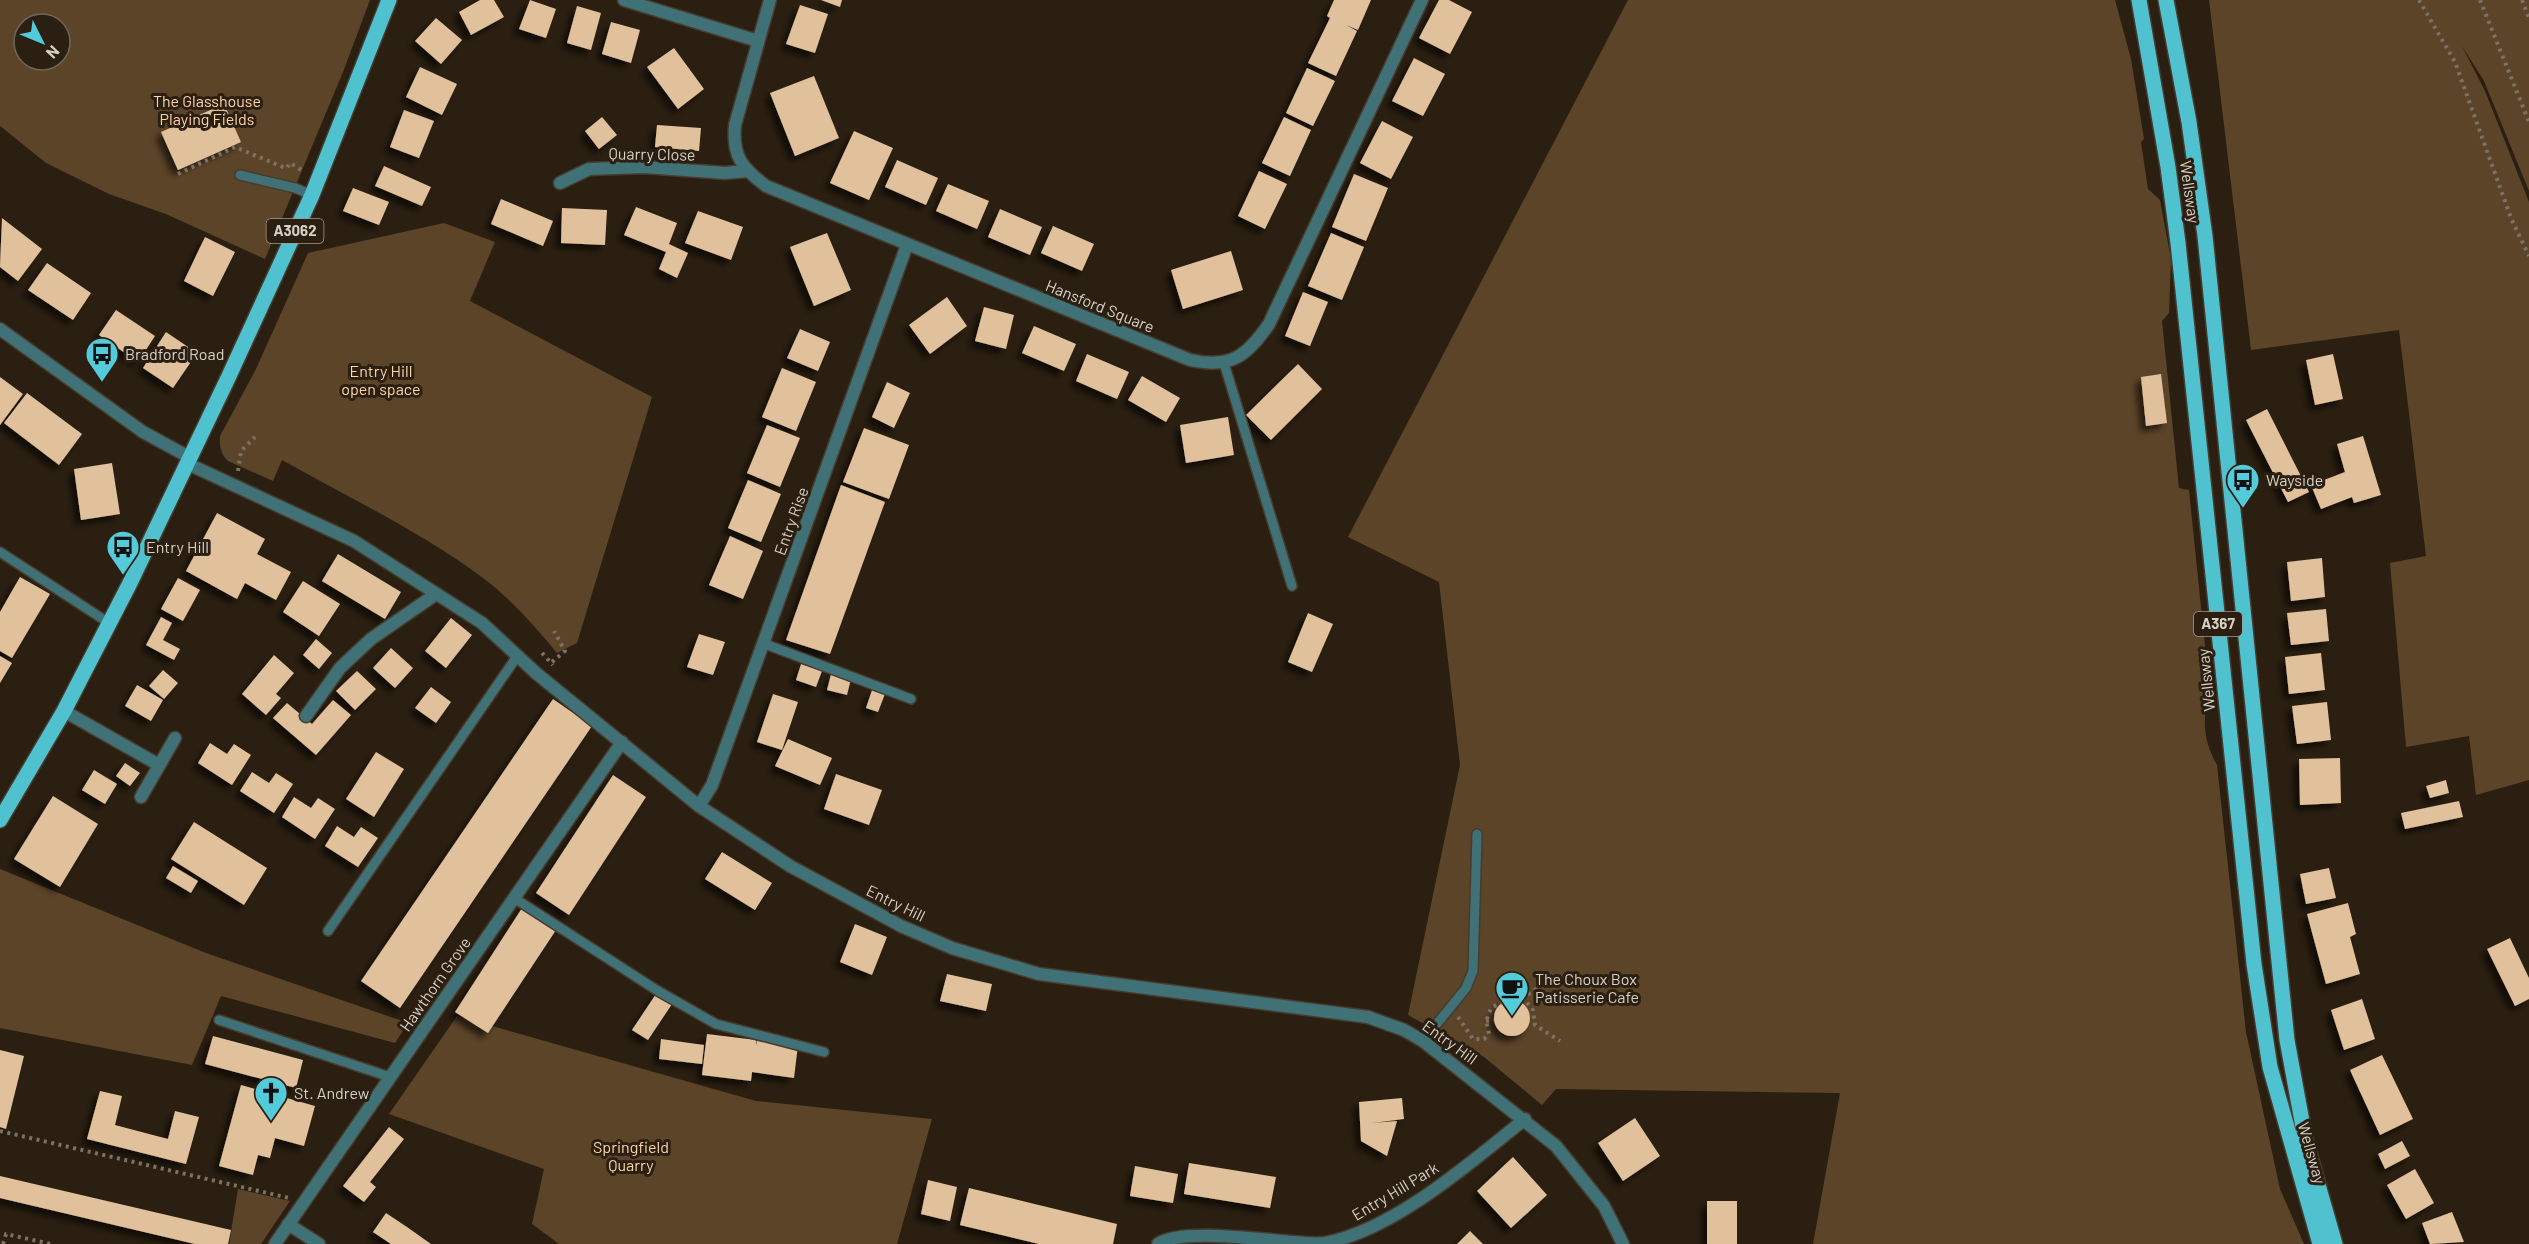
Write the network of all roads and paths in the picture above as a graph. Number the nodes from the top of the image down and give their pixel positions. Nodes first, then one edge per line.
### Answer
1 (388, 0) edge
2 (624, 0) edge
3 (770, 0) edge
4 (1422, 0) edge
5 (2139, 0) edge
6 (2166, 0) edge
7 (2419, 0) edge
8 (2481, 0) edge
9 (2522, 0) edge
10 (2529, 18) edge
11 (759, 41) junction
12 (2529, 122) edge
13 (747, 171) junction
14 (308, 173) dead end
15 (178, 174) dead end
16 (240, 175) dead end
17 (2198, 182) junction
18 (560, 183) dead end
19 (2171, 185) junction
20 (312, 195) junction
21 (907, 245) junction
22 (2529, 256) edge
23 (0, 329) edge
24 (1224, 363) junction
25 (255, 437) dead end
26 (187, 460) junction
27 (239, 488) junction
28 (0, 552) edge
29 (1292, 586) dead end
30 (436, 594) junction
31 (109, 623) junction
32 (554, 631) dead end
33 (765, 644) junction
34 (518, 655) junction
35 (552, 662) dead end
36 (911, 699) dead end
37 (64, 711) junction
38 (306, 716) dead end
39 (175, 738) dead end
40 (622, 742) junction
41 (159, 765) junction
42 (141, 797) dead end
43 (699, 806) junction
44 (0, 820) edge
45 (1477, 834) dead end
46 (514, 898) junction
47 (328, 932) dead end
48 (1546, 977) dead end
49 (1522, 997) junction
50 (1444, 1015) junction
51 (219, 1020) dead end
52 (1494, 1020) dead end
53 (1486, 1021) junction
54 (1423, 1041) junction
55 (1560, 1041) dead end
56 (824, 1052) dead end
57 (390, 1077) junction
58 (1524, 1119) junction
59 (0, 1131) edge
60 (304, 1202) junction
61 (288, 1224) junction
62 (3, 1244) edge
63 (51, 1244) edge
64 (275, 1244) edge
65 (320, 1244) edge
66 (1158, 1244) edge
67 (1623, 1244) edge
68 (2320, 1244) edge
69 (2335, 1244) edge

1 - 20 main road, A3062
2 - 11 street
3 - 11 street
4 - 24 street
5 - 19 main road, Wellsway / A367
6 - 17 main road, Wellsway / A367
7 - 22 path
8 - 12 path
9 - 10 path
11 - 13 street
13 - 18 street, Quarry Close
13 - 21 street, Hansford Square
14 - 15 path
16 - 20 lane
17 - 19 main road
17 - 69 main road, Wellsway / A367
19 - 68 main road, Wellsway / A367
20 - 26 main road, A3062
21 - 24 street, Hansford Square
21 - 33 street, Entry Rise
23 - 26 street, Entry Hill
24 - 29 lane
25 - 27 path
26 - 27 street, Entry Hill
26 - 31 main road, A3062
27 - 30 street, Entry Hill
28 - 31 lane
30 - 34 street, Entry Hill
30 - 38 street
31 - 37 main road, A3062
32 - 35 path
33 - 36 lane
33 - 43 street, Entry Rise
34 - 40 street, Entry Hill
34 - 47 lane
37 - 41 street
37 - 44 main road, A3062
39 - 41 street
40 - 43 street, Entry Hill
40 - 46 street, Hawthorn Grove
41 - 42 street
43 - 54 street, Entry Hill
45 - 50 lane
46 - 56 lane
46 - 57 street, Hawthorn Grove
48 - 49 path
49 - 53 path
49 - 55 path
50 - 53 path
50 - 54 lane
51 - 57 lane
52 - 53 path
54 - 58 street, Entry Hill
57 - 60 street, Hawthorn Grove
58 - 66 street, Entry Hill Park
58 - 67 street, Entry Hill
59 - 60 path
60 - 61 street, Hawthorn Grove
61 - 64 street, Hawthorn Grove
61 - 65 street
62 - 63 path

